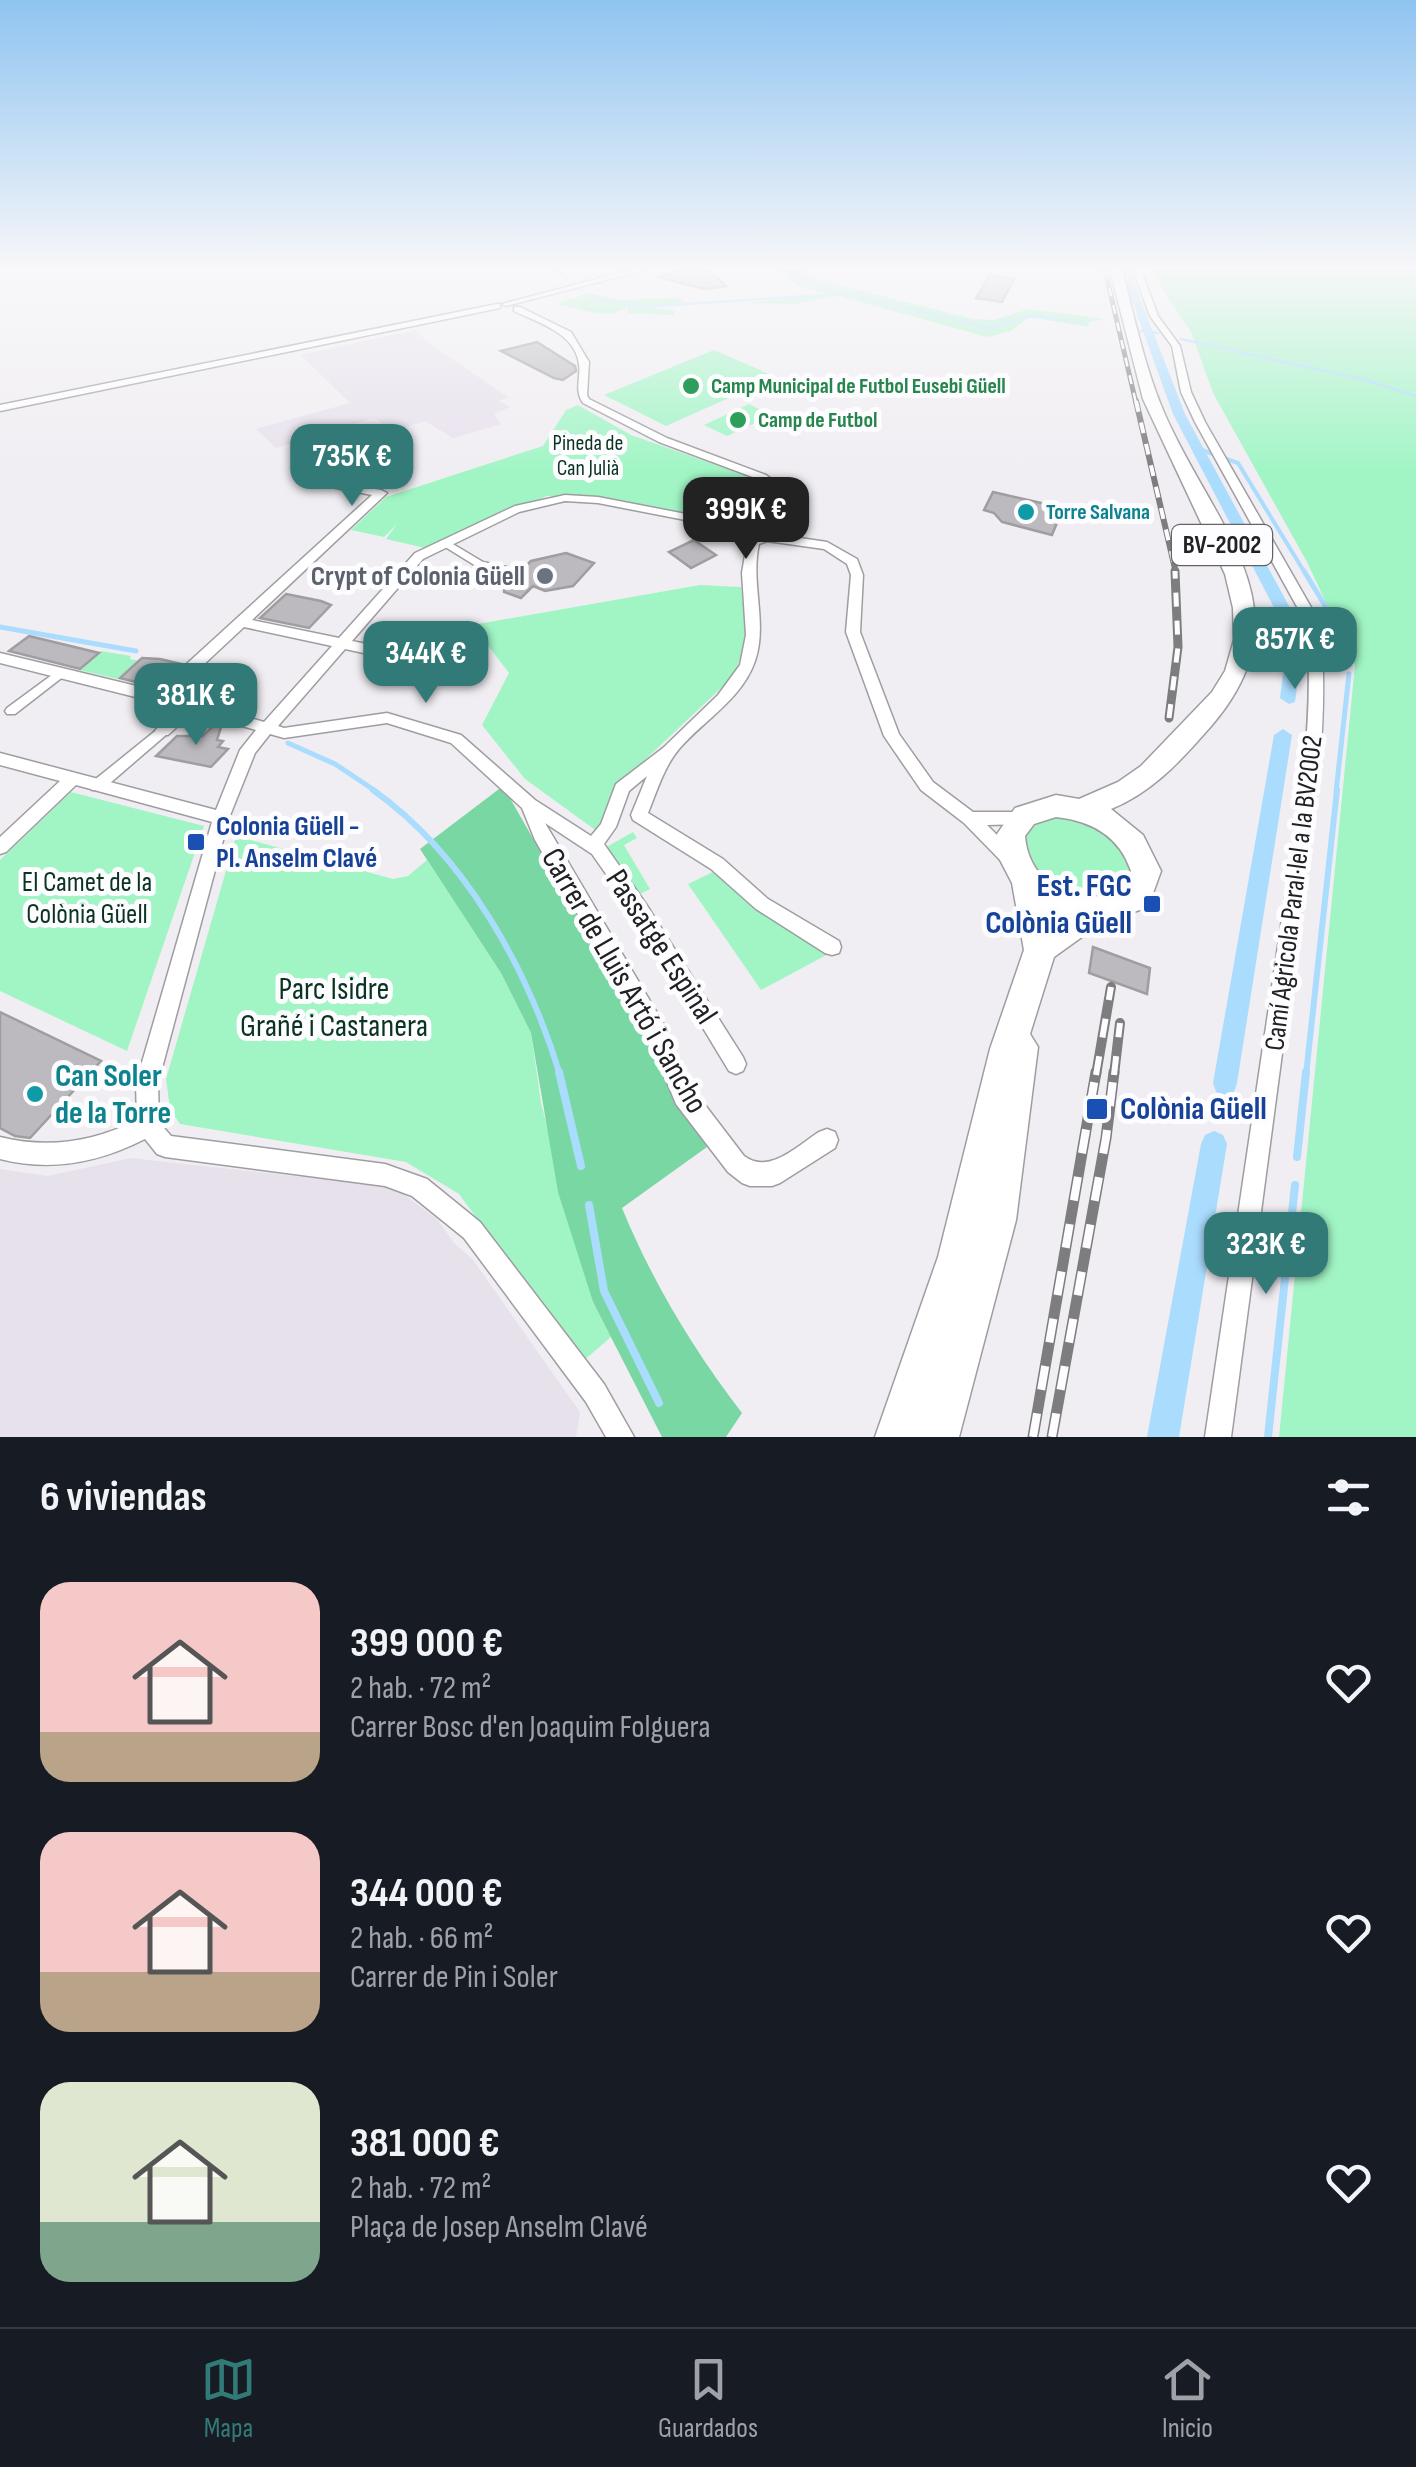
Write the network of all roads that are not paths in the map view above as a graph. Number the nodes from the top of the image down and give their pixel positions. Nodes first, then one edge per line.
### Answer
1 (346, 337) edge
2 (570, 337) edge
3 (1134, 337) edge
4 (1169, 337) edge
5 (0, 408) edge
6 (330, 484) dead end
7 (756, 536) junction
8 (446, 543) dead end
9 (512, 571) dead end
10 (241, 622) junction
11 (341, 644) junction
12 (446, 650) dead end
13 (4, 662) edge
14 (60, 673) junction
15 (160, 697) junction
16 (190, 706) junction
17 (11, 712) dead end
18 (266, 726) junction
19 (163, 731) joint
20 (672, 747) junction
21 (0, 759) edge
22 (73, 779) junction
23 (98, 786) junction
24 (1129, 793) junction
25 (529, 804) junction
26 (1081, 809) junction
27 (221, 818) junction
28 (970, 818) junction
29 (1021, 820) junction
30 (1132, 841) junction
31 (594, 846) junction
32 (0, 848) edge
33 (1020, 872) junction
34 (1093, 913) junction
35 (832, 947) dead end
36 (1040, 950) junction
37 (1027, 998) junction
38 (736, 1064) dead end
39 (148, 1126) junction
40 (827, 1140) dead end
41 (0, 1148) edge
42 (621, 1437) edge
43 (897, 1437) edge
44 (937, 1437) edge
45 (1218, 1437) edge

1 - 5 street
2 - 7 street
3 - 24 main road, BV-2002
4 - 45 street, Camí Agricola Paral·lel a la BV2002
6 - 10 street
7 - 11 street
7 - 20 street
7 - 28 street
8 - 9 street
10 - 11 street
10 - 15 street
11 - 12 street
11 - 18 street
13 - 14 street, Passatge Espinal
14 - 15 street, Passatge Espinal
14 - 17 street
15 - 16 street, Passatge Espinal
16 - 18 street, Passatge Espinal
16 - 19 street
18 - 25 street, Passatge Espinal
18 - 27 street
19 - 23 street
20 - 31 street
20 - 35 street
21 - 22 street
22 - 23 street
22 - 32 street
23 - 27 street
24 - 26 main road, BV-2002
24 - 30 main road
25 - 31 street, Passatge Espinal
25 - 40 street, Carrer de Lluis Artó i Sancho
26 - 29 main road, BV-2002
26 - 30 main road
27 - 39 street
28 - 29 street
28 - 33 street
29 - 33 main road
30 - 34 main road
31 - 38 street, Passatge Espinal
33 - 34 main road
33 - 36 main road
34 - 36 main road
36 - 37 main road
37 - 43 main road
37 - 44 main road
39 - 41 street
39 - 42 street

